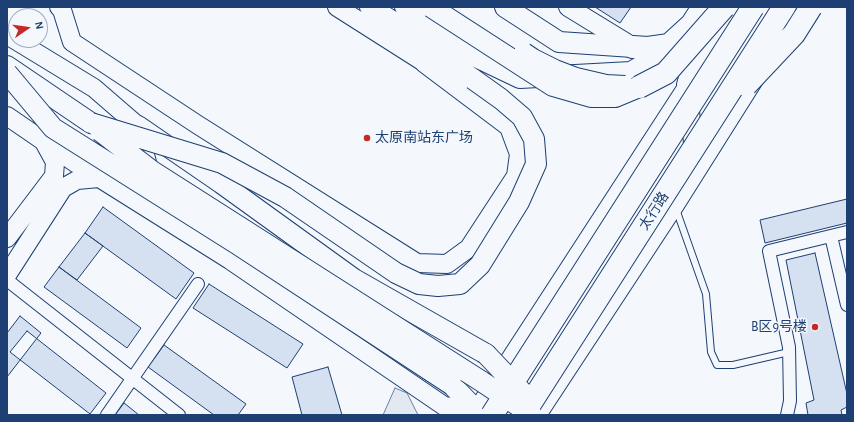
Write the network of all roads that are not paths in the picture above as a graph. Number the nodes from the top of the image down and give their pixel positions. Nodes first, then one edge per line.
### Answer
1 (60, 7) edge
2 (337, 7) edge
3 (370, 7) edge
4 (405, 7) edge
5 (432, 7) edge
6 (456, 7) edge
7 (505, 7) edge
8 (568, 7) edge
9 (703, 7) edge
10 (709, 7) edge
11 (724, 7) edge
12 (739, 7) edge
13 (753, 7) edge
14 (784, 7) edge
15 (799, 7) edge
16 (811, 7) edge
17 (406, 30) junction
18 (7, 34) edge
19 (671, 43) junction
20 (633, 47) junction
21 (652, 60) junction
22 (485, 61) junction
23 (424, 63) junction
24 (7, 66) edge
25 (7, 73) edge
26 (688, 85) junction
27 (639, 87) junction
28 (7, 116) edge
29 (91, 123) junction
30 (138, 126) junction
31 (707, 127) junction
32 (44, 142) junction
33 (695, 174) junction
34 (99, 178) junction
35 (675, 205) junction
36 (160, 216) junction
37 (847, 232) edge
38 (831, 236) junction
39 (7, 238) edge
40 (7, 275) edge
41 (7, 280) edge
42 (198, 284) dead end
43 (847, 305) edge
44 (789, 352) junction
45 (557, 362) junction
46 (132, 379) junction
47 (483, 414) edge
48 (107, 415) edge
49 (179, 415) edge
50 (523, 415) edge
51 (532, 415) edge
52 (538, 415) edge
53 (543, 415) edge
54 (787, 415) edge

1 - 23 main road
2 - 23 main road
3 - 17 main road
4 - 22 main road
5 - 27 main road, bridge
6 - 27 main road, bridge
7 - 20 main road
8 - 20 main road
9 - 19 highway
10 - 26 highway, bridge
11 - 27 highway, bridge
12 - 26 main road
13 - 47 highway, 太行路, bridge
14 - 31 highway, 太行路, bridge
15 - 33 main road
16 - 31 highway, bridge
17 - 22 main road
17 - 23 main road
17 - 29 main road, bridge
18 - 30 main road
19 - 20 highway
19 - 21 main road
20 - 21 main road
21 - 22 main road
21 - 26 main road
24 - 29 main road
25 - 47 main road, bridge
26 - 33 main road
26 - 47 main road
28 - 32 main road
29 - 51 main road, bridge
30 - 36 main road
30 - 53 main road, bridge
31 - 45 highway, 太行路, bridge
32 - 34 main road
32 - 39 main road
33 - 35 main road
34 - 36 main road
34 - 40 main road
35 - 44 lane
35 - 52 main road
36 - 47 main road
37 - 38 street
38 - 43 street
38 - 44 street
41 - 46 street
42 - 46 street
44 - 54 street
45 - 50 highway, 太行路, bridge
45 - 52 highway, bridge
46 - 48 street
46 - 49 street

